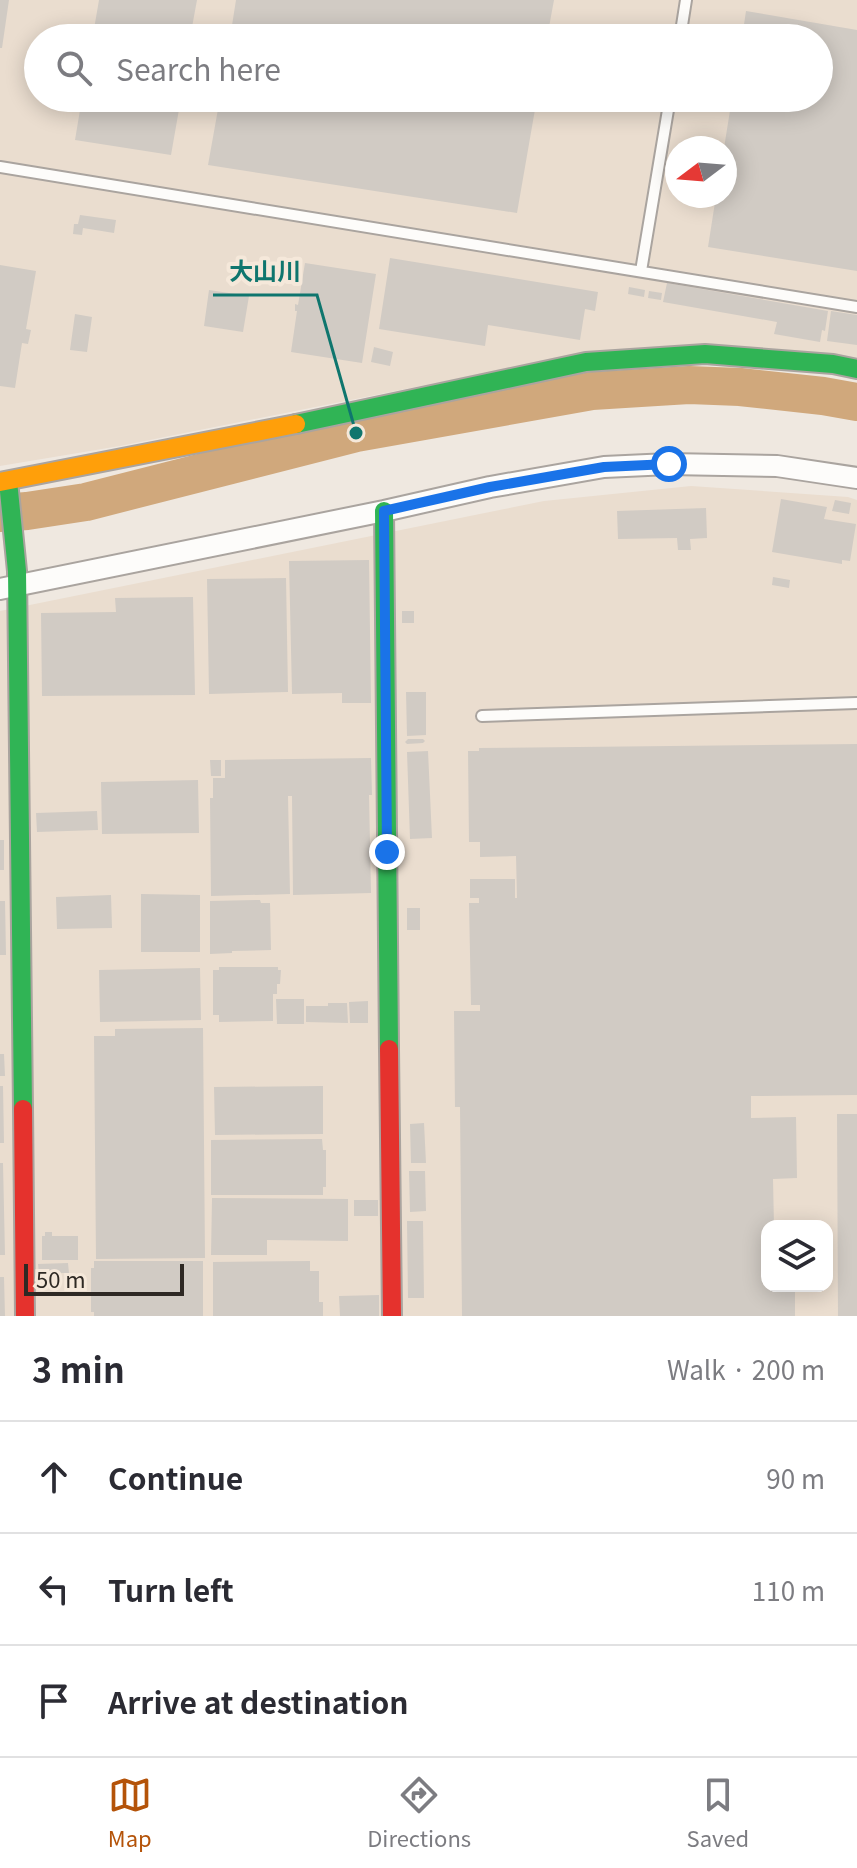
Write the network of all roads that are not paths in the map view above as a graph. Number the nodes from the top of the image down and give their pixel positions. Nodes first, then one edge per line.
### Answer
1 (686, 0) edge
2 (682, 24) edge
3 (668, 112) edge
4 (0, 167) edge
5 (641, 271) junction
6 (857, 307) edge
7 (857, 369) edge
8 (857, 478) edge
9 (5, 485) edge
10 (384, 511) junction
11 (11, 582) edge
12 (857, 703) edge
13 (482, 716) dead end
14 (25, 1316) edge
15 (392, 1316) edge

1 - 2 lane
3 - 5 lane
4 - 5 lane
5 - 6 lane
7 - 9 street
8 - 10 street
9 - 11 street
10 - 11 street
10 - 15 street
11 - 14 street
12 - 13 lane

